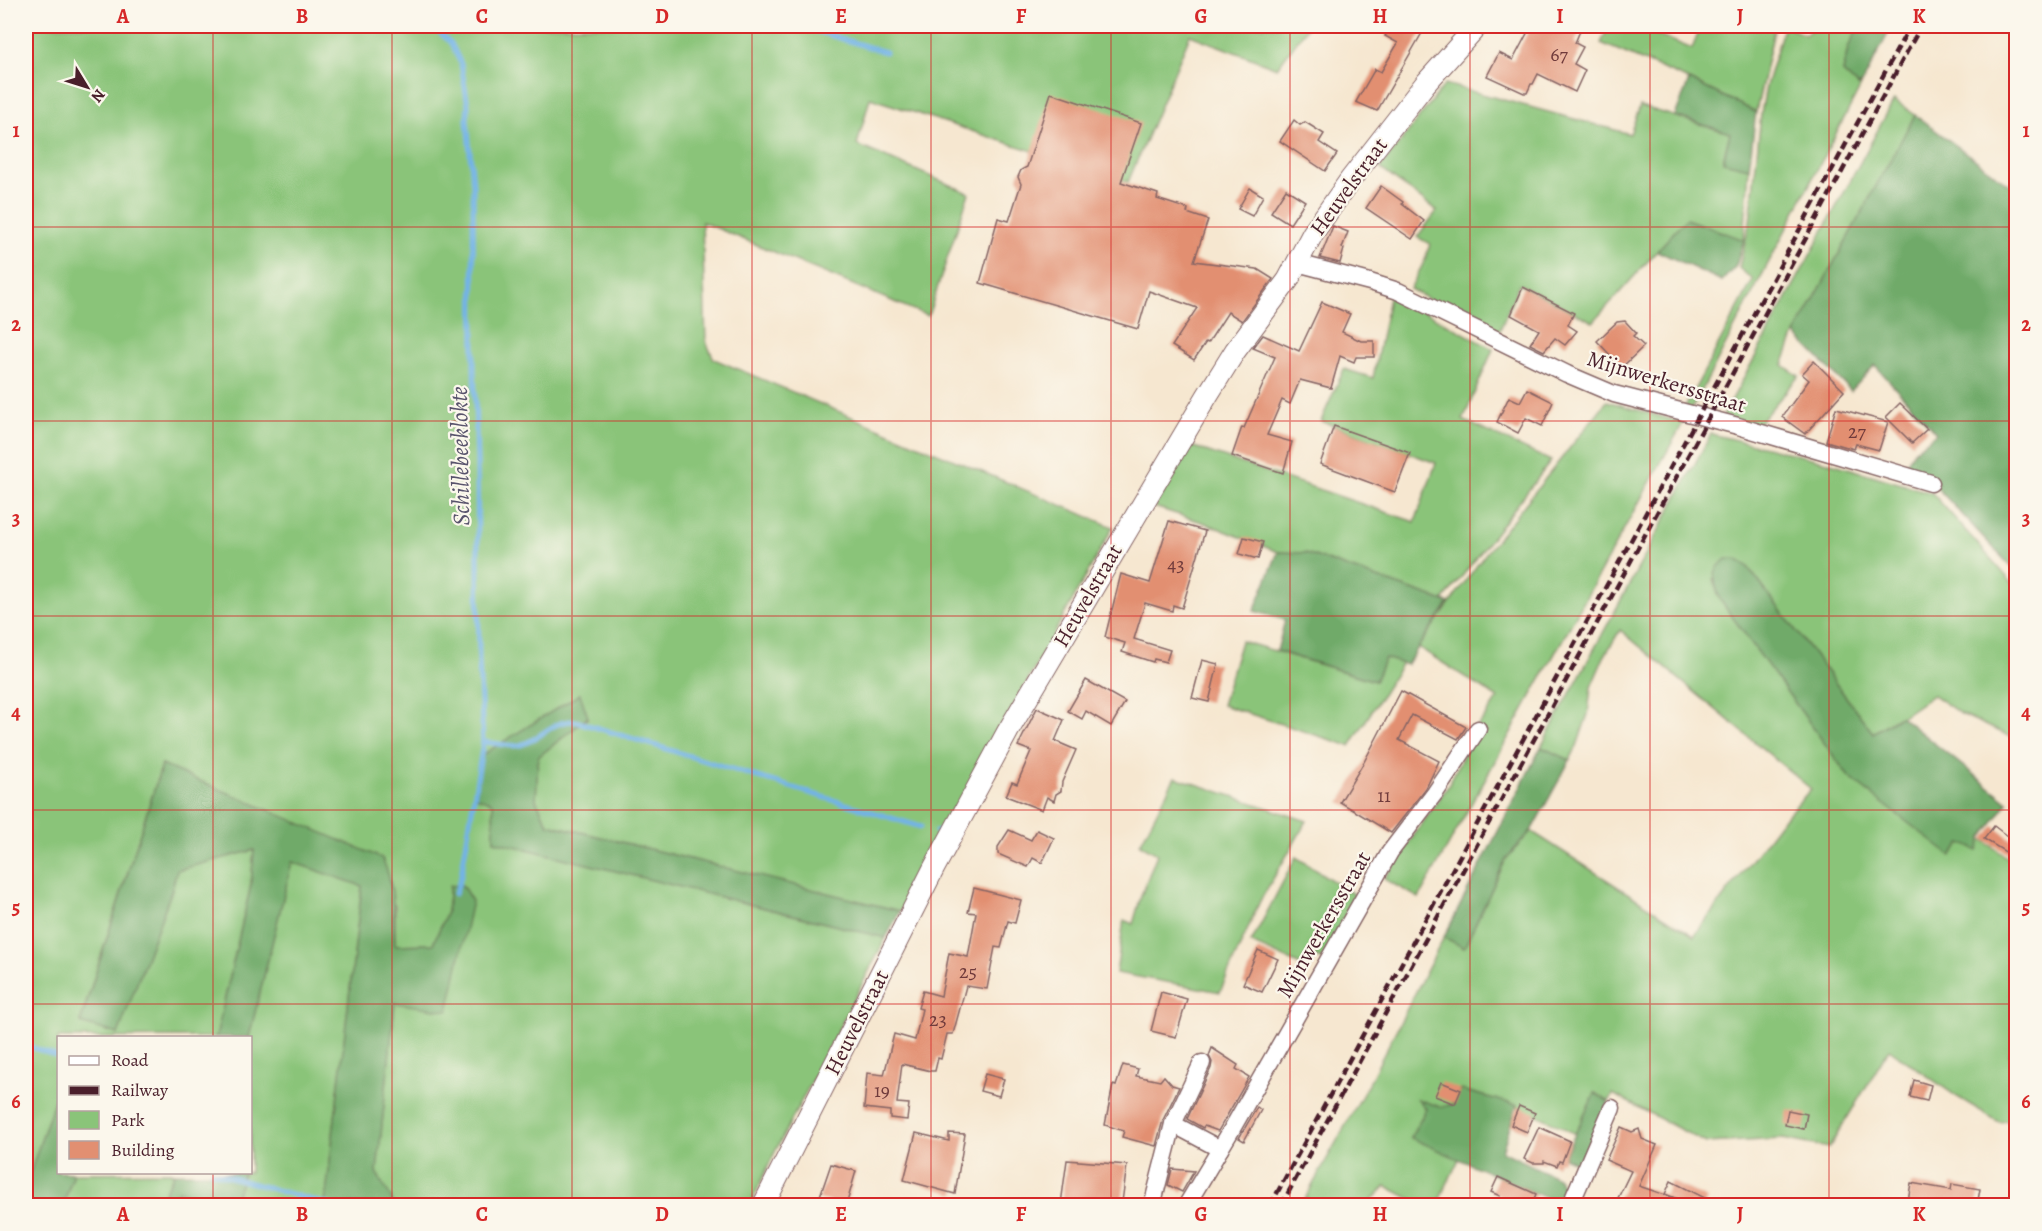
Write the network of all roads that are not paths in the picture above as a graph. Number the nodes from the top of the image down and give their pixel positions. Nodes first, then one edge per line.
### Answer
1 (1477, 26) edge
2 (1297, 263) junction
3 (1931, 483) dead end
4 (1478, 729) dead end
5 (1202, 1063) dead end
6 (1612, 1108) dead end
7 (1173, 1124) junction
8 (1220, 1149) junction
9 (763, 1206) edge
10 (1152, 1206) edge
11 (1186, 1206) edge
12 (1570, 1206) edge

1 - 2 street, Heuvelstraat
2 - 3 street, Mijnwerkersstraat
2 - 9 street, Heuvelstraat
4 - 8 street, Mijnwerkersstraat
5 - 7 street
6 - 12 street
7 - 8 street
7 - 10 street
8 - 11 street, Mijnwerkersstraat

